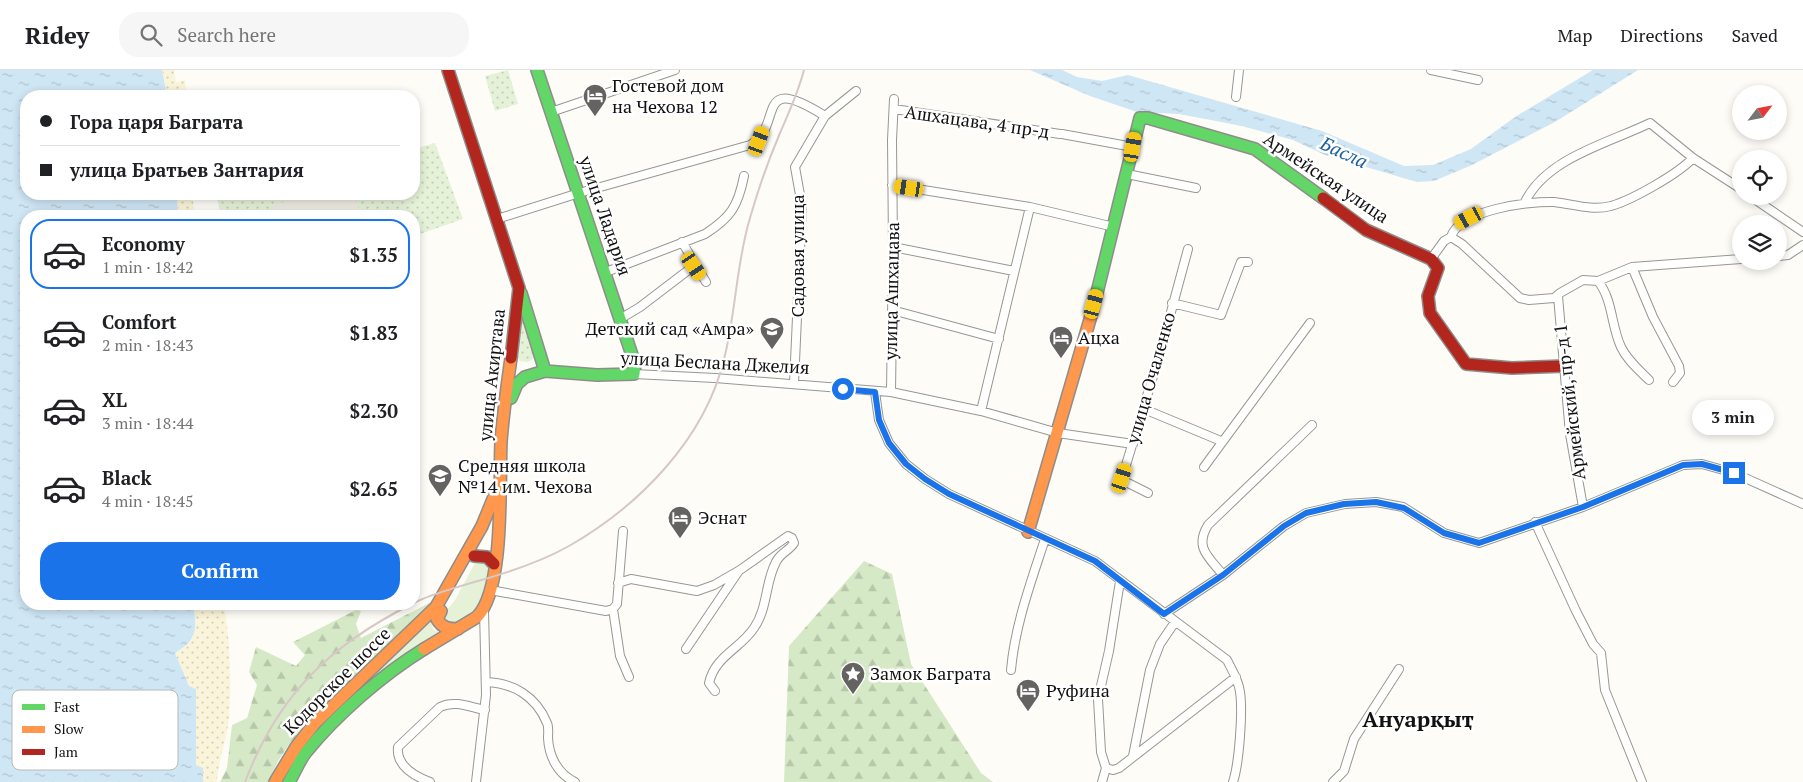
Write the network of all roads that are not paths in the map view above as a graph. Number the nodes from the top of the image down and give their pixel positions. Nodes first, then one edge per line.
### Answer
1 (448, 70) edge
2 (537, 70) edge
3 (674, 70) edge
4 (1240, 70) edge
5 (1431, 70) edge
6 (1478, 80) dead end
7 (856, 90) dead end
8 (1236, 97) dead end
9 (894, 99) dead end
10 (894, 109) junction
11 (551, 112) junction
12 (825, 116) junction
13 (1133, 147) junction
14 (1693, 158) junction
15 (1127, 174) junction
16 (744, 176) dead end
17 (1732, 183) edge
18 (892, 185) junction
19 (1196, 188) dead end
20 (579, 193) junction
21 (1525, 202) junction
22 (1763, 205) edge
23 (1030, 207) junction
24 (497, 219) junction
25 (1114, 228) junction
26 (1803, 232) edge
27 (1451, 237) junction
28 (682, 242) junction
29 (1803, 245) edge
30 (893, 248) junction
31 (1188, 249) dead end
32 (1787, 256) edge
33 (1431, 260) junction
34 (1732, 260) edge
35 (1248, 262) dead end
36 (694, 266) junction
37 (1632, 267) junction
38 (606, 272) junction
39 (1014, 272) junction
40 (1598, 281) junction
41 (706, 282) dead end
42 (519, 288) junction
43 (1558, 296) junction
44 (1172, 303) junction
45 (892, 310) junction
46 (620, 319) junction
47 (1310, 324) dead end
48 (999, 339) junction
49 (1565, 366) junction
50 (546, 371) junction
51 (634, 374) junction
52 (1649, 380) dead end
53 (1674, 382) dead end
54 (794, 384) junction
55 (875, 392) junction
56 (891, 392) junction
57 (1144, 409) junction
58 (506, 410) junction
59 (981, 411) junction
60 (1312, 425) dead end
61 (1058, 433) junction
62 (1221, 441) junction
63 (1133, 444) junction
64 (1204, 467) dead end
65 (500, 479) junction
66 (1148, 493) dead end
67 (1803, 504) edge
68 (1583, 507) junction
69 (485, 519) junction
70 (1535, 522) junction
71 (623, 531) dead end
72 (1028, 532) junction
73 (1045, 539) junction
74 (474, 556) junction
75 (494, 564) junction
76 (740, 570) junction
77 (1223, 575) junction
78 (1120, 581) junction
79 (618, 583) junction
80 (490, 590) junction
81 (613, 609) junction
82 (484, 610) junction
83 (441, 611) junction
84 (1164, 614) junction
85 (1175, 622) junction
86 (458, 630) junction
87 (408, 634) junction
88 (686, 649) dead end
89 (1400, 669) dead end
90 (1012, 670) dead end
91 (629, 677) dead end
92 (1236, 677) junction
93 (486, 682) junction
94 (714, 691) dead end
95 (485, 710) junction
96 (1133, 756) junction
97 (1106, 768) junction
98 (275, 782) edge
99 (289, 782) edge
100 (430, 782) edge
101 (476, 782) edge
102 (575, 782) edge
103 (1102, 782) edge
104 (1233, 782) edge
105 (1333, 782) edge
106 (1642, 782) edge

1 - 24 main road, улица Акиртава
2 - 11 main road, улица Ладария
3 - 11 street
4 - 8 street
5 - 6 street
7 - 12 street, Садовая улица
9 - 10 street, улица Ашхацава
10 - 13 street, Ашхацава, 4 пр-д
10 - 18 street, улица Ашхацава
11 - 20 main road, улица Ладария
12 - 20 street
12 - 54 street, Садовая улица
13 - 15 main road
13 - 33 main road, Армейская улица
14 - 17 street
14 - 21 street
14 - 21 street
15 - 19 street
15 - 25 main road
16 - 28 street
18 - 23 street
18 - 30 street, улица Ашхацава
20 - 24 street
20 - 38 main road, улица Ладария
21 - 27 street
22 - 26 street
23 - 25 street
23 - 39 street
24 - 42 main road, улица Акиртава
25 - 61 main road
27 - 33 street
27 - 43 street
28 - 36 street
28 - 38 street
29 - 32 street
30 - 39 street
30 - 45 street, улица Ашхацава
31 - 44 street, улица Очаленко
33 - 49 main road
34 - 37 street
35 - 44 street
36 - 41 street
36 - 46 street
37 - 40 street
37 - 53 street
38 - 46 main road, улица Ладария
39 - 48 street
40 - 43 street
40 - 52 street
42 - 50 main road
42 - 58 main road, улица Акиртава
43 - 49 street, Армейский, пр-д 1
44 - 57 street, улица Очаленко
45 - 48 street
45 - 56 street, улица Ашхацава
46 - 51 main road, улица Ладария
47 - 62 street
48 - 59 street
49 - 68 street, Армейский, пр-д 1
50 - 51 main road, улица Беслана Джелия
50 - 58 main road, улица Беслана Джелия
51 - 54 street, улица Беслана Джелия
54 - 55 street, улица Беслана Джелия
55 - 56 street, улица Беслана Джелия
55 - 72 street
56 - 59 street, улица Беслана Джелия
57 - 62 street
57 - 63 street, улица Очаленко
58 - 65 main road, улица Акиртава
59 - 61 street, улица Беслана Джелия
60 - 77 street
61 - 63 street, улица Беслана Джелия
61 - 72 main road
62 - 64 street
63 - 66 street, улица Очаленко
65 - 69 main road, Кодорское шоссе
65 - 75 main road, улица Акиртава
67 - 68 street
68 - 70 street
69 - 74 main road
69 - 87 main road, Кодорское шоссе
70 - 77 street
70 - 106 street
71 - 79 street
72 - 73 street
73 - 78 street
73 - 90 street
74 - 75 main road
74 - 83 main road
75 - 80 main road, улица Акиртава
76 - 79 street
76 - 88 street
76 - 94 street
77 - 84 street
78 - 84 street
78 - 97 street
79 - 81 street
80 - 81 street
80 - 82 main road, улица Акиртава
81 - 91 street
82 - 86 main road, Кодорское шоссе
82 - 93 street, улица Акиртава
83 - 86 main road
83 - 87 main road
84 - 85 street
85 - 92 street
85 - 96 street
86 - 99 main road, Кодорское шоссе
87 - 98 main road, Кодорское шоссе
89 - 105 street
92 - 96 street
92 - 104 street
93 - 95 street, улица Акиртава
93 - 102 street
95 - 100 street
95 - 101 street, улица Акиртава
96 - 97 street
97 - 103 street

